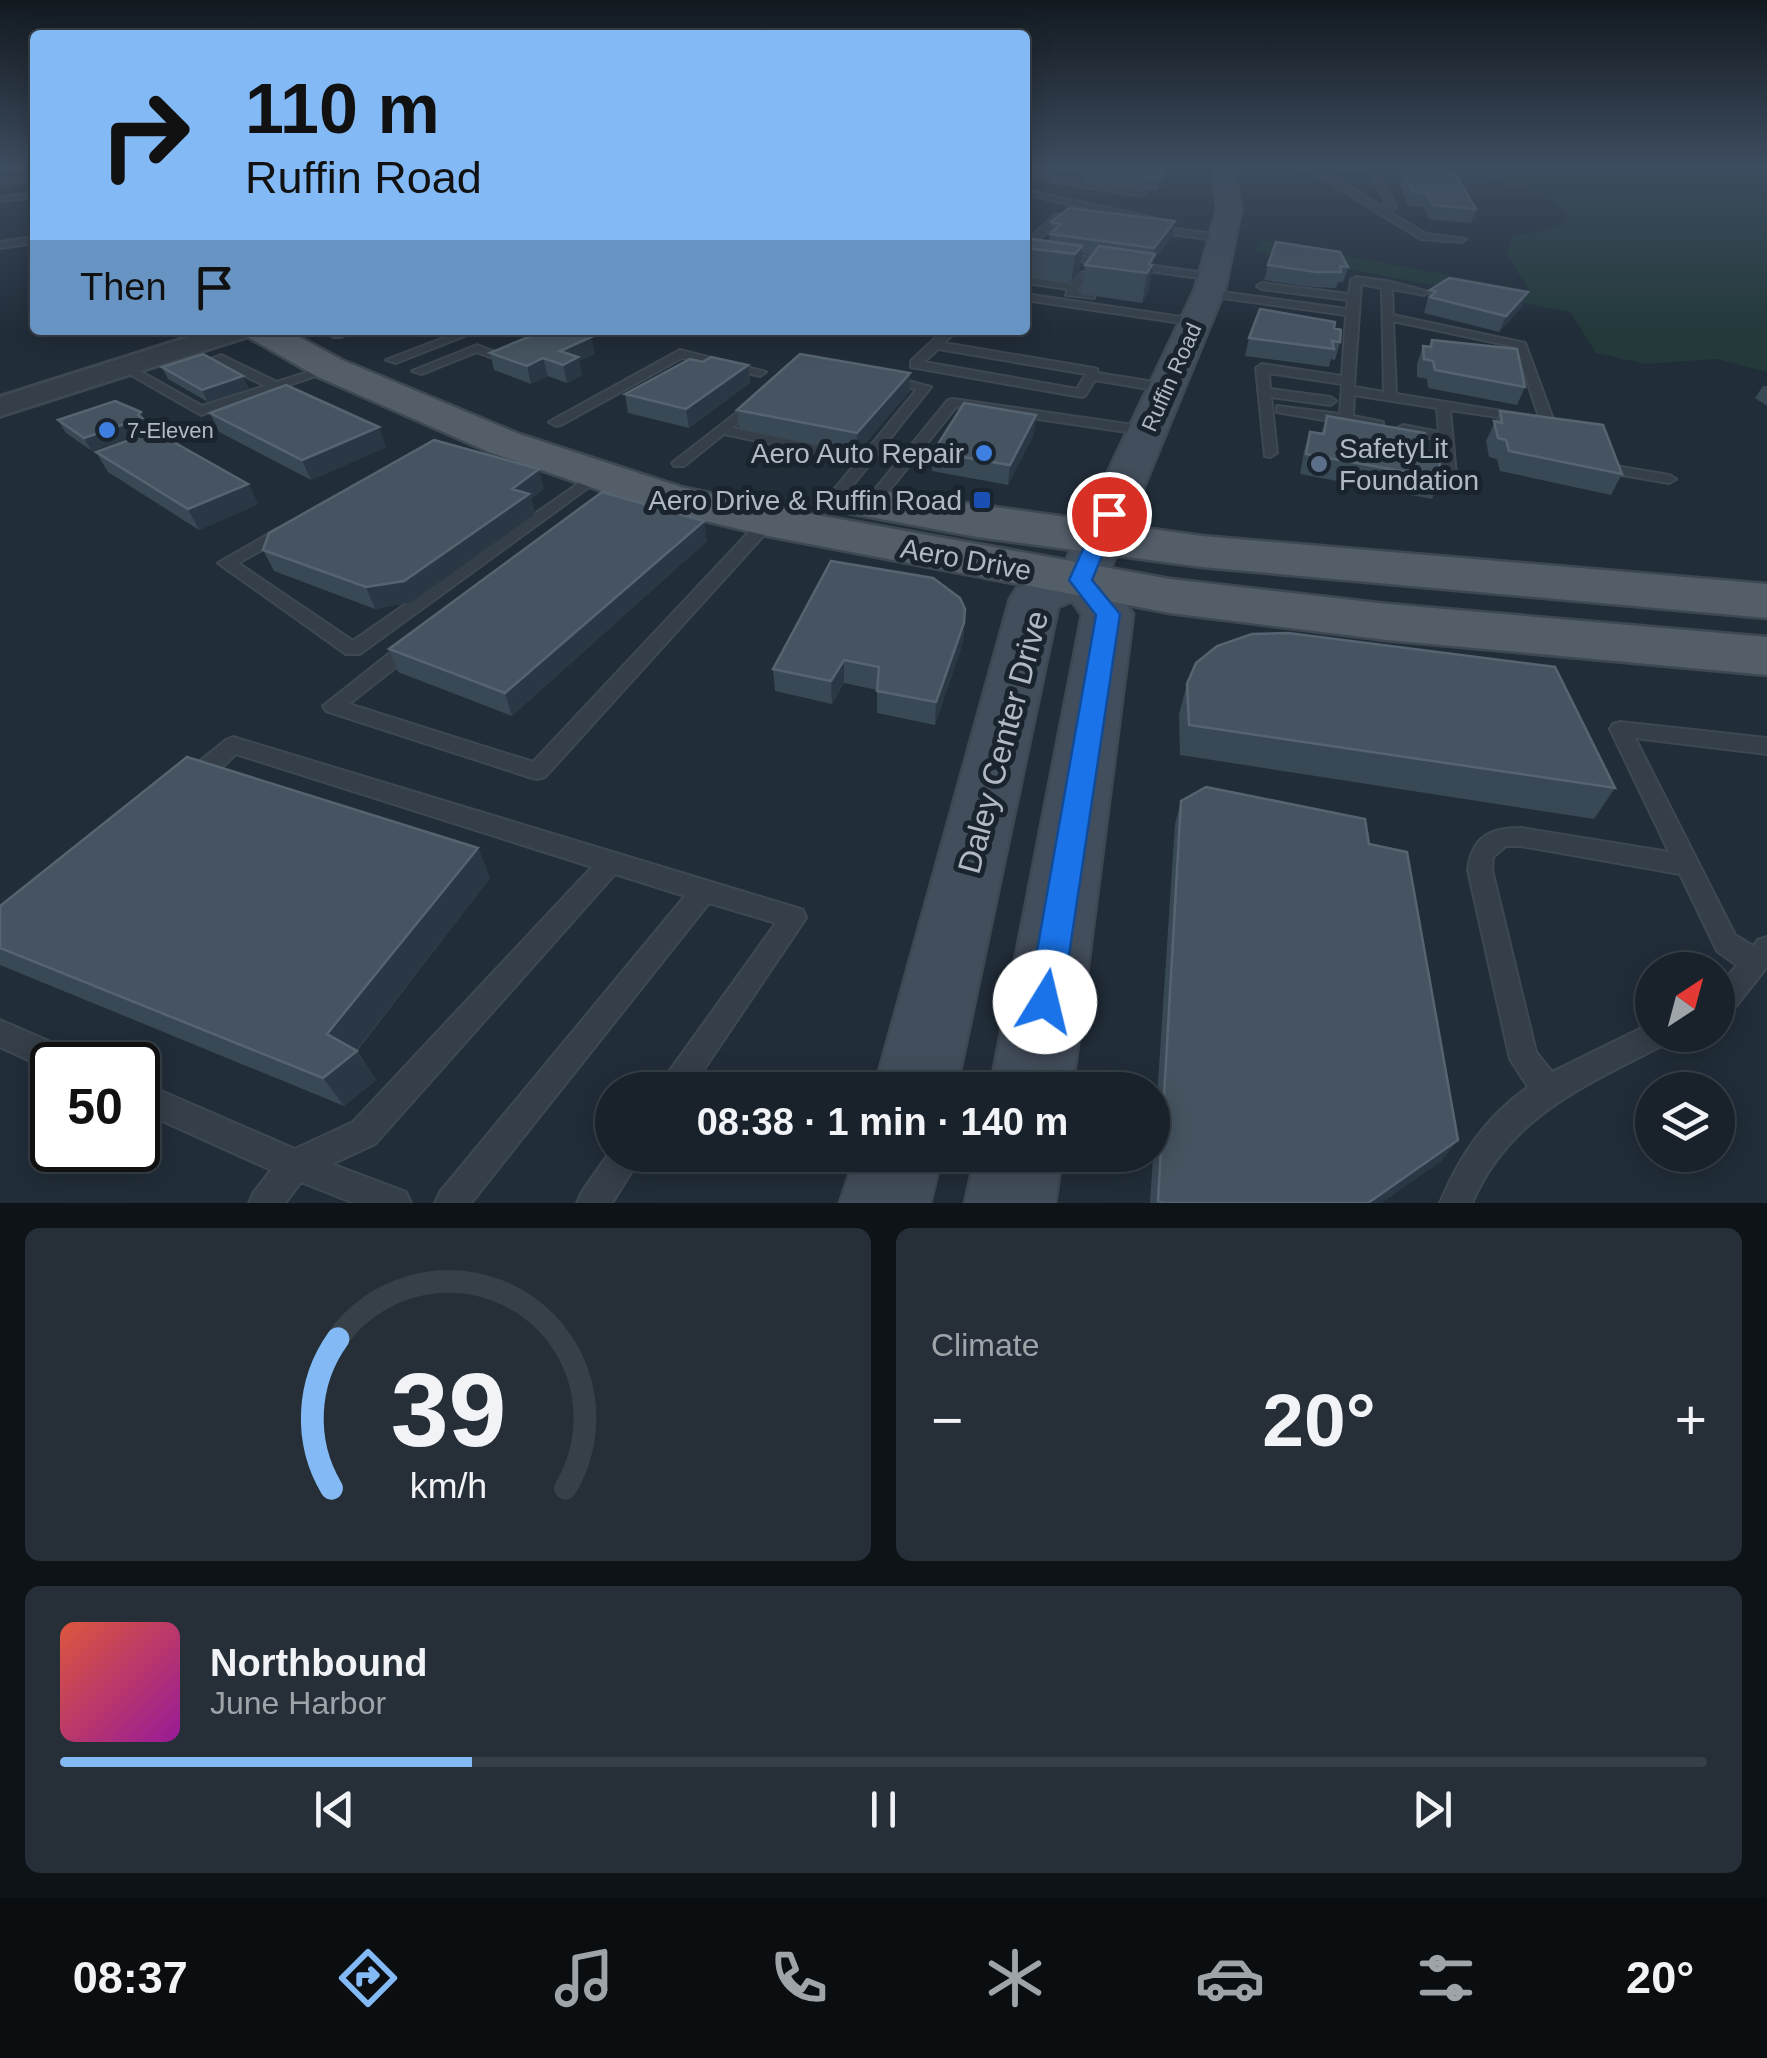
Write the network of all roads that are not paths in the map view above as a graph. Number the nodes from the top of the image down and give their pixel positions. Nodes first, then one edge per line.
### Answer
1 (1059, 221) edge
2 (1107, 221) edge
3 (1159, 221) edge
4 (1225, 221) edge
5 (1398, 221) edge
6 (1222, 235) junction
7 (1461, 239) dead end
8 (30, 241) edge
9 (0, 245) edge
10 (1030, 248) edge
11 (1050, 255) edge
12 (1086, 274) edge
13 (1030, 281) edge
14 (1387, 284) junction
15 (1262, 286) dead end
16 (1075, 288) junction
17 (1424, 292) dead end
18 (1030, 297) edge
19 (1204, 301) junction
20 (1353, 313) junction
21 (1388, 317) junction
22 (1335, 326) edge
23 (175, 335) edge
24 (228, 335) edge
25 (295, 335) edge
26 (464, 335) edge
27 (947, 335) edge
28 (336, 341) edge
29 (936, 345) junction
30 (506, 359) edge
31 (405, 366) junction
32 (185, 370) edge
33 (760, 372) dead end
34 (137, 375) junction
35 (167, 376) edge
36 (1091, 376) junction
37 (871, 377) edge
38 (273, 385) junction
39 (1348, 386) junction
40 (0, 388) edge
41 (1166, 388) junction
42 (1264, 392) junction
43 (761, 397) edge
44 (1390, 397) junction
45 (1330, 401) dead end
46 (1443, 405) junction
47 (0, 408) edge
48 (1282, 408) dead end
49 (1346, 419) junction
50 (556, 422) junction
51 (722, 430) junction
52 (1147, 430) junction
53 (1446, 436) junction
54 (1596, 437) edge
55 (1270, 453) dead end
56 (679, 462) junction
57 (1669, 479) dead end
58 (607, 485) junction
59 (1450, 486) dead end
60 (858, 487) junction
61 (768, 521) junction
62 (296, 526) edge
63 (1090, 559) junction
64 (1767, 601) edge
65 (424, 636) edge
66 (1767, 656) edge
67 (1767, 746) edge
68 (175, 794) edge
69 (610, 862) junction
70 (1687, 865) junction
71 (704, 890) junction
72 (1761, 955) edge
73 (1735, 987) edge
74 (0, 1034) edge
75 (1635, 1045) edge
76 (30, 1047) edge
77 (686, 1072) edge
78 (919, 1072) edge
79 (1033, 1072) edge
80 (1548, 1091) junction
81 (160, 1105) edge
82 (295, 1165) junction
83 (615, 1172) edge
84 (894, 1172) edge
85 (1015, 1172) edge
86 (265, 1203) edge
87 (396, 1203) edge
88 (451, 1203) edge
89 (593, 1203) edge
90 (885, 1203) edge
91 (1010, 1203) edge
92 (1456, 1203) edge

1 - 10 lane
2 - 6 lane
3 - 6 lane
4 - 6 main road, Ruffin Road
5 - 7 lane
6 - 19 main road, Ruffin Road
8 - 9 lane
11 - 19 lane
12 - 16 lane
13 - 16 lane
14 - 17 lane
14 - 20 lane
14 - 21 lane
15 - 20 lane
16 - 19 lane
18 - 19 lane
19 - 20 lane
19 - 41 main road, Ruffin Road
20 - 21 lane
20 - 22 lane
20 - 39 lane
21 - 44 lane
21 - 46 lane
23 - 40 street
24 - 34 street
25 - 28 main road, Aero Drive
26 - 31 lane
27 - 29 lane
28 - 31 main road, Aero Drive
28 - 38 lane
28 - 58 main road, Aero Drive
29 - 36 lane
29 - 36 lane
30 - 31 lane
31 - 50 main road, Aero Drive
32 - 38 lane
33 - 50 lane
34 - 35 lane
34 - 38 lane
34 - 47 street
36 - 41 lane
37 - 60 lane
39 - 42 lane
39 - 44 lane
39 - 49 lane
41 - 52 main road, Ruffin Road
42 - 45 lane
42 - 55 lane
43 - 51 lane
44 - 46 lane
46 - 53 lane
48 - 49 lane
49 - 53 lane
50 - 56 main road, Aero Drive
51 - 56 lane
51 - 60 lane
52 - 60 lane
52 - 63 main road, Ruffin Road
53 - 59 lane
54 - 57 lane
56 - 60 main road, Aero Drive
58 - 61 main road, Aero Drive
58 - 62 lane
60 - 63 main road, Aero Drive
61 - 63 main road, Aero Drive
61 - 65 lane
63 - 64 main road, Aero Drive
63 - 66 main road, Aero Drive
63 - 78 main road, Daley Center Drive
63 - 79 main road
67 - 70 lane
68 - 69 lane
69 - 71 lane
69 - 82 lane
70 - 72 lane
70 - 80 lane
71 - 77 lane
71 - 88 lane
72 - 73 lane
74 - 76 lane
75 - 80 lane
80 - 92 lane
81 - 82 lane
82 - 86 lane
82 - 87 lane
83 - 89 lane
84 - 90 main road
85 - 91 main road

